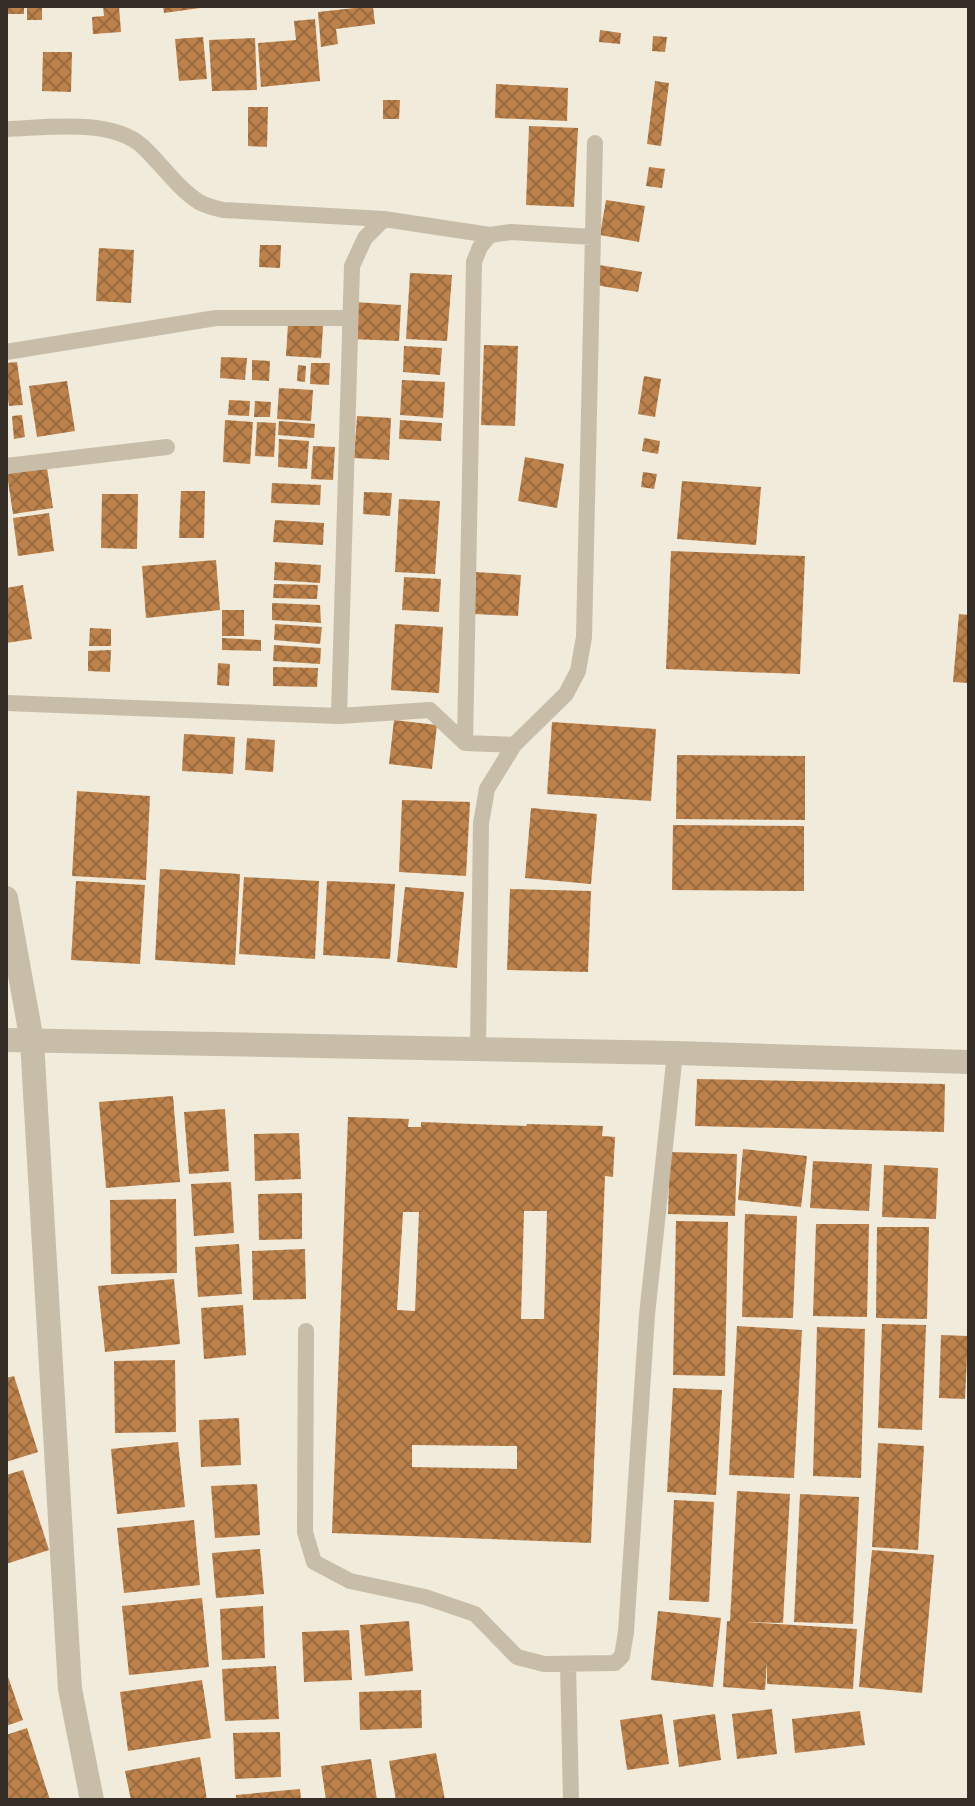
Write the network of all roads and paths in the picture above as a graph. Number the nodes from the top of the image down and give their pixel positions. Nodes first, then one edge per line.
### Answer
1 (6, 129) edge
2 (595, 143) dead end
3 (384, 219) junction
4 (490, 235) junction
5 (593, 237) junction
6 (349, 318) junction
7 (6, 352) edge
8 (167, 447) dead end
9 (6, 466) edge
10 (6, 703) edge
11 (339, 716) junction
12 (465, 743) junction
13 (514, 745) junction
14 (6, 898) edge
15 (6, 1040) edge
16 (32, 1041) junction
17 (478, 1049) junction
18 (675, 1053) junction
19 (969, 1062) edge
20 (306, 1331) dead end
21 (568, 1664) junction
22 (92, 1800) edge
23 (571, 1800) edge

1 - 3 lane
2 - 5 lane
3 - 4 lane
3 - 6 lane
4 - 5 lane
4 - 12 lane
5 - 13 lane
6 - 7 lane
6 - 11 lane
8 - 9 lane
10 - 11 lane
11 - 12 lane
12 - 13 lane
13 - 17 lane
14 - 16 street
15 - 16 street
16 - 17 street
16 - 22 street
17 - 18 street
18 - 19 street
18 - 21 lane
20 - 21 lane
21 - 23 lane

